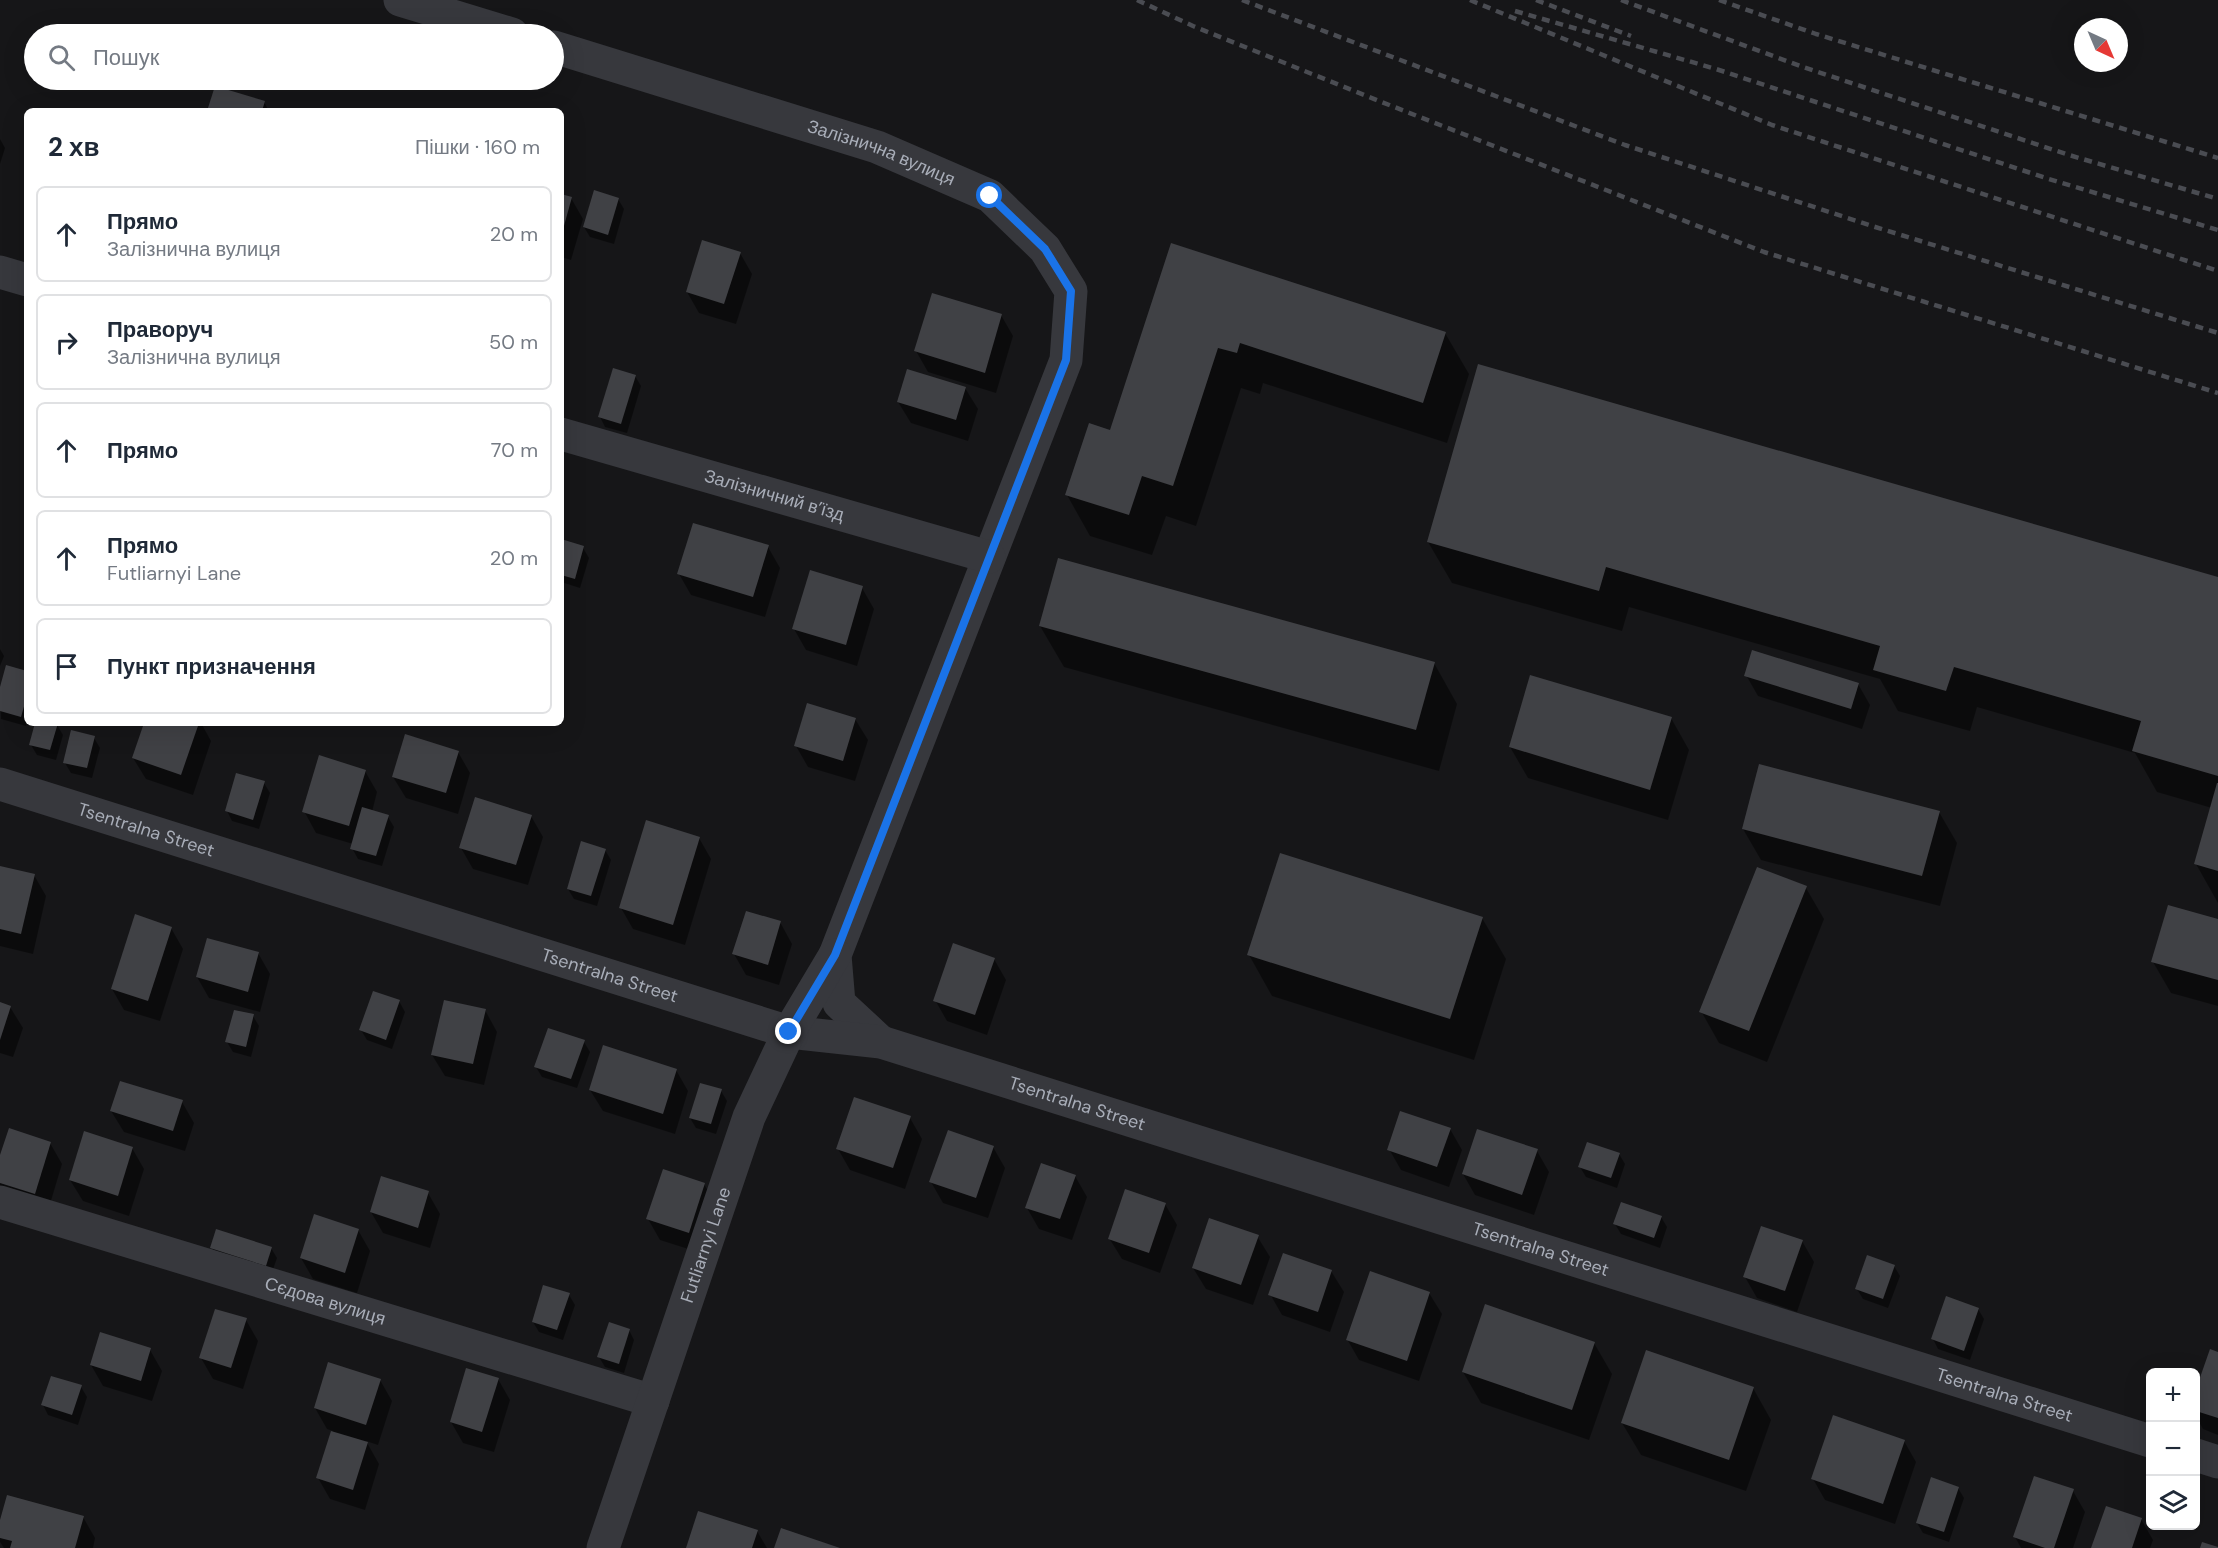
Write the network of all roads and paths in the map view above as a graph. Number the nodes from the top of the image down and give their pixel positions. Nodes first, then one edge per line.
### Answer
1 (400, 0) edge
2 (479, 24) edge
3 (564, 50) edge
4 (0, 272) edge
5 (24, 279) edge
6 (564, 435) edge
7 (989, 557) junction
8 (0, 784) edge
9 (835, 955) junction
10 (789, 1032) junction
11 (881, 1042) junction
12 (0, 1202) edge
13 (652, 1401) junction
14 (2146, 1439) edge
15 (2200, 1456) edge
16 (2218, 1462) edge
17 (603, 1548) edge

1 - 2 street
3 - 7 street, Залізнична вулиця
4 - 5 street
6 - 7 street, Залізничний в’їзд
7 - 9 street, Залізнична вулиця
8 - 10 street, Tsentralna Street
9 - 10 street, Futliarnyi Lane
9 - 11 street
10 - 11 street, Tsentralna Street
10 - 13 street, Futliarnyi Lane
11 - 14 street, Tsentralna Street
12 - 13 street, Сєдова вулиця
13 - 17 street, Futliarnyi Lane
15 - 16 street

